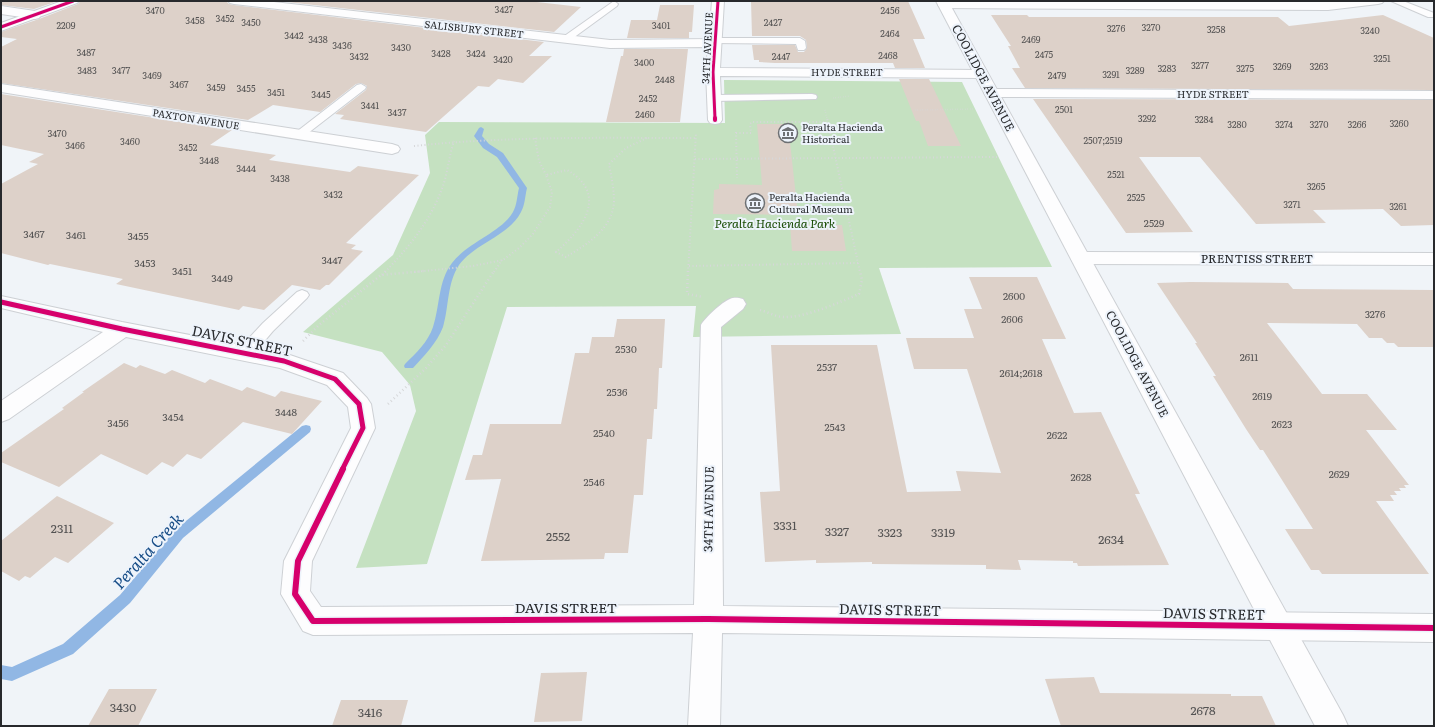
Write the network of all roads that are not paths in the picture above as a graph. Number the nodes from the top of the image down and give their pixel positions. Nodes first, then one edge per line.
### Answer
1 (73, 1) edge
2 (234, 1) edge
3 (718, 1) edge
4 (1378, 1) edge
5 (1395, 1) edge
6 (943, 3) edge
7 (1177, 3) edge
8 (614, 4) dead end
9 (1, 10) edge
10 (35, 15) junction
11 (1430, 16) dead end
12 (1, 27) edge
13 (566, 39) junction
14 (715, 42) junction
15 (801, 48) dead end
16 (713, 72) junction
17 (981, 74) junction
18 (361, 87) dead end
19 (1, 88) edge
20 (1434, 95) edge
21 (812, 97) dead end
22 (714, 98) junction
23 (995, 101) junction
24 (715, 120) road end
25 (300, 135) junction
26 (392, 149) road end
27 (1080, 258) junction
28 (1434, 259) edge
29 (302, 295) dead end
30 (1, 302) edge
31 (736, 304) road end
32 (122, 329) junction
33 (245, 353) junction
34 (1, 413) edge
35 (708, 619) junction
36 (1277, 627) junction
37 (1434, 628) edge
38 (704, 726) edge
39 (1332, 726) edge

1 - 10 street
2 - 13 street, SALISBURY STREET
3 - 14 street, 34TH AVENUE
4 - 7 street
5 - 11 lane
6 - 7 street
6 - 17 street, COOLIDGE AVENUE
8 - 13 lane
9 - 10 street
10 - 12 street
13 - 14 street, SALISBURY STREET
14 - 15 lane
14 - 16 street, 34TH AVENUE
16 - 17 street, HYDE STREET
16 - 22 street, 34TH AVENUE
17 - 23 street, COOLIDGE AVENUE
18 - 25 lane
19 - 25 street, PAXTON AVENUE
20 - 23 street, HYDE STREET
21 - 22 lane
22 - 24 street, 34TH AVENUE
23 - 27 street, COOLIDGE AVENUE
25 - 26 street, PAXTON AVENUE
27 - 28 street, PRENTISS STREET
27 - 36 street, COOLIDGE AVENUE
29 - 33 lane
30 - 32 street, DAVIS STREET
31 - 35 street, 34TH AVENUE
32 - 33 street, DAVIS STREET
32 - 34 street
33 - 35 street, DAVIS STREET
35 - 36 street, DAVIS STREET
35 - 38 street, 34TH AVENUE
36 - 37 street, DAVIS STREET
36 - 39 street, COOLIDGE AVENUE

